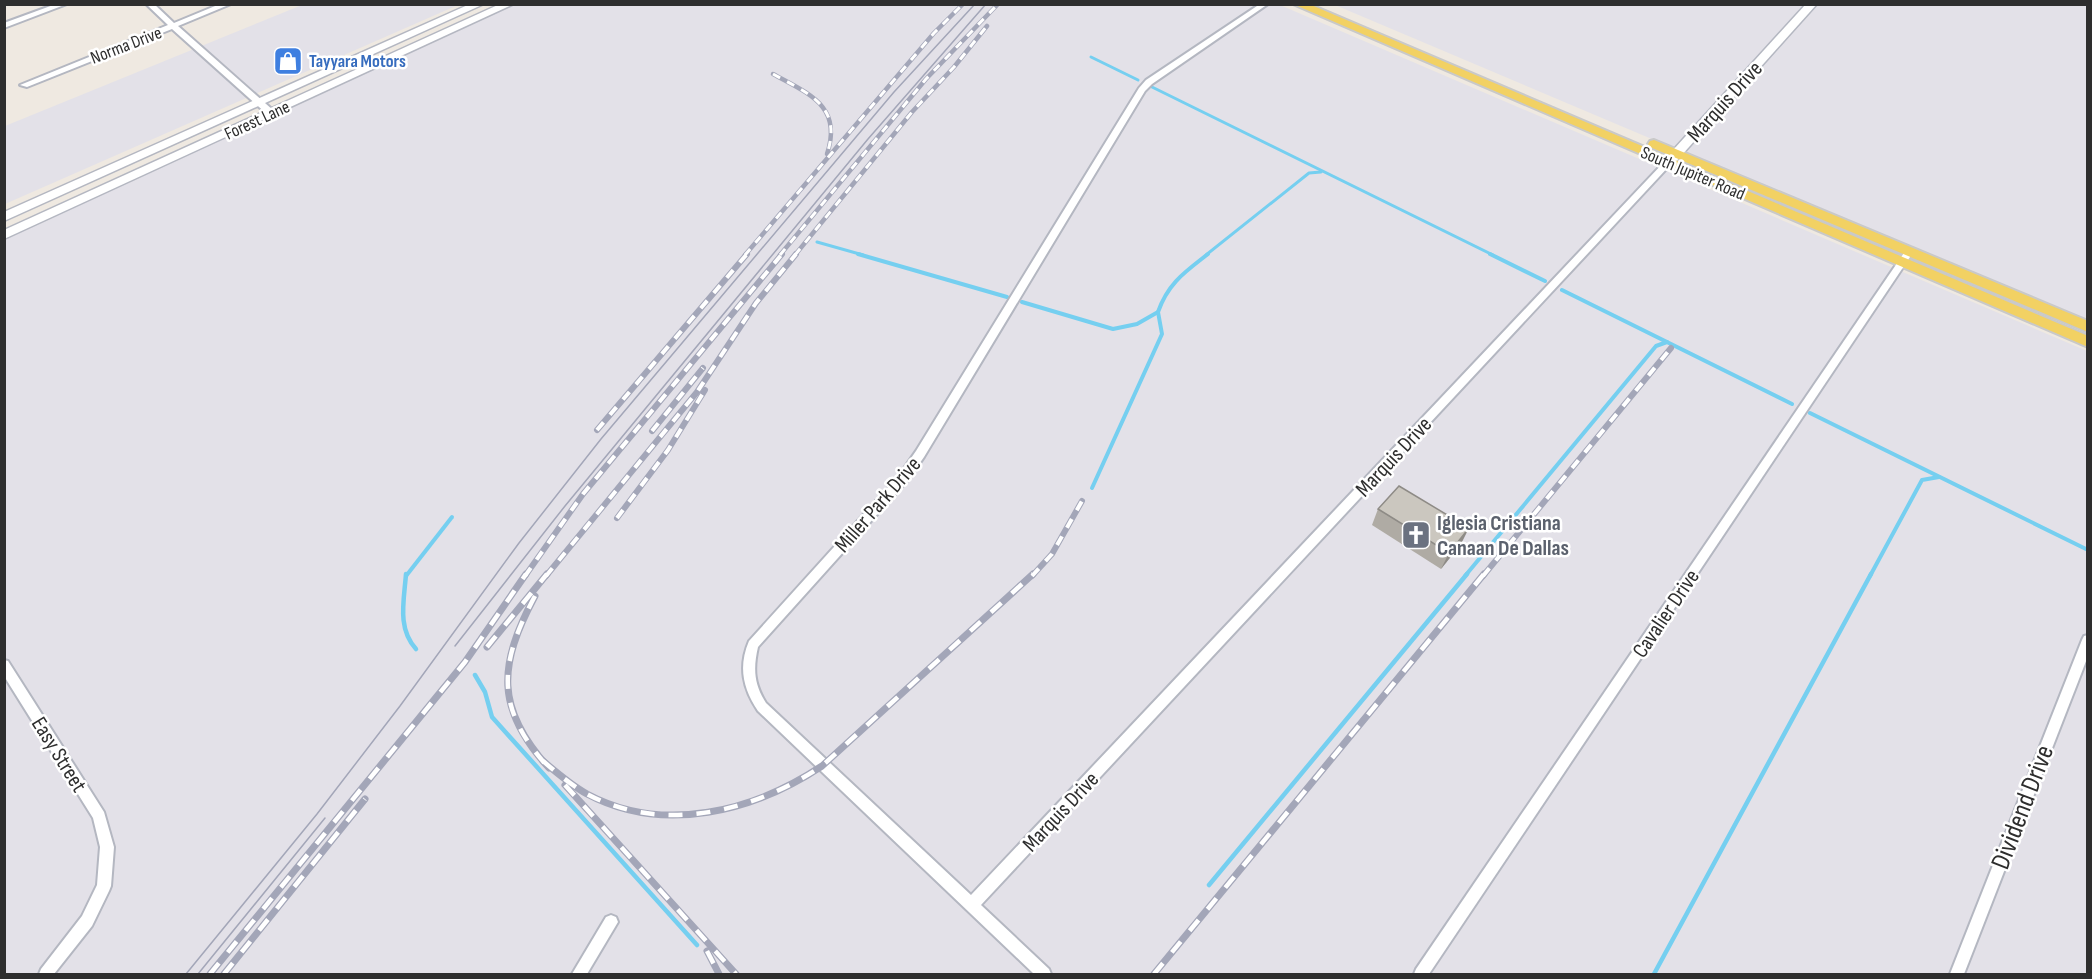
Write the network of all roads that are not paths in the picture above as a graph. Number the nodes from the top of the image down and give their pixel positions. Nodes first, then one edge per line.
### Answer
1 (64, 4) edge
2 (149, 4) edge
3 (228, 4) edge
4 (479, 4) edge
5 (509, 4) edge
6 (1265, 4) edge
7 (1299, 4) edge
8 (1324, 4) edge
9 (1812, 4) edge
10 (440, 22) junction
11 (4, 26) edge
12 (174, 26) junction
13 (453, 30) junction
14 (1462, 68) junction
15 (24, 85) dead end
16 (261, 102) junction
17 (271, 113) junction
18 (1672, 158) junction
19 (47, 198) junction
20 (61, 209) junction
21 (4, 217) edge
22 (4, 235) edge
23 (1905, 257) junction
24 (2046, 317) junction
25 (2088, 327) edge
26 (2088, 342) edge
27 (2088, 640) edge
28 (4, 664) edge
29 (971, 905) junction
30 (611, 921) dead end
31 (46, 975) edge
32 (579, 975) edge
33 (1044, 975) edge
34 (1421, 975) edge
35 (1957, 975) edge

1 - 11 street
2 - 12 street
3 - 12 street, Norma Drive
4 - 10 main road, Forest Lane
5 - 13 main road, Forest Lane
6 - 29 street, Miller Park Drive
7 - 14 main road, South Jupiter Road
8 - 14 main road, South Jupiter Road
9 - 18 main road, Marquis Drive
10 - 13 main road
10 - 16 main road, Forest Lane
12 - 15 street, Norma Drive
12 - 16 street
13 - 17 main road, Forest Lane
14 - 18 main road, South Jupiter Road
16 - 17 street
16 - 19 main road, Forest Lane
17 - 20 main road, Forest Lane
18 - 23 main road, South Jupiter Road
18 - 29 street, Marquis Drive
19 - 20 main road
19 - 21 main road, Forest Lane
20 - 22 main road, Forest Lane
23 - 24 main road, South Jupiter Road
23 - 34 street, Cavalier Drive
24 - 25 main road, South Jupiter Road
24 - 26 main road, South Jupiter Road
27 - 35 street, Dividend Drive
28 - 31 street, Easy Street
29 - 33 street, Miller Park Drive
30 - 32 street

